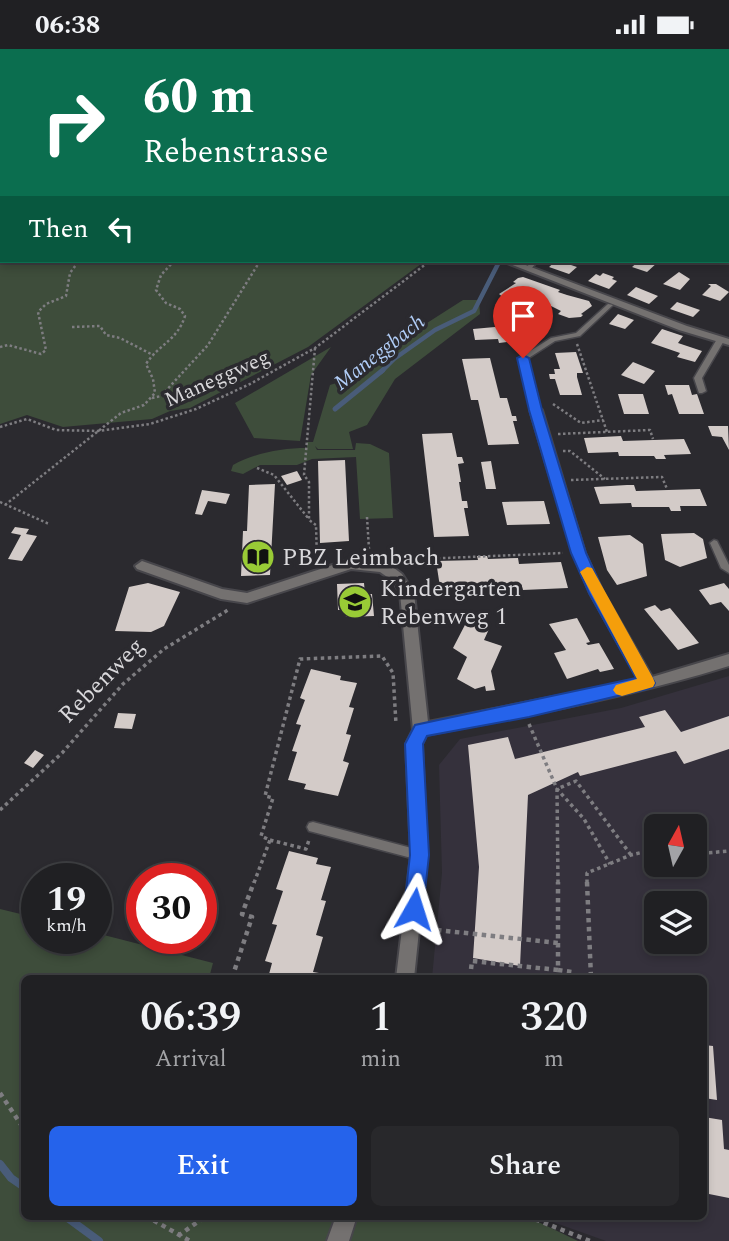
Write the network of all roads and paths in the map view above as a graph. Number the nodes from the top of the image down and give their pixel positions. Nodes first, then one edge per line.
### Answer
1 (78, 263) edge
2 (172, 263) edge
3 (259, 263) edge
4 (427, 263) edge
5 (531, 265) edge
6 (610, 305) dead end
7 (72, 327) dead end
8 (498, 327) dead end
9 (574, 336) junction
10 (553, 339) junction
11 (725, 340) edge
12 (0, 347) edge
13 (315, 348) junction
14 (150, 354) junction
15 (702, 391) dead end
16 (150, 399) junction
17 (553, 404) dead end
18 (536, 407) joint
19 (603, 420) junction
20 (0, 427) edge
21 (98, 431) junction
22 (607, 432) junction
23 (552, 434) dead end
24 (653, 439) dead end
25 (558, 451) dead end
26 (257, 468) dead end
27 (605, 479) junction
28 (565, 480) dead end
29 (667, 489) dead end
30 (0, 502) edge
31 (5, 505) junction
32 (367, 517) dead end
33 (309, 520) junction
34 (49, 524) dead end
35 (714, 543) dead end
36 (569, 553) dead end
37 (369, 555) dead end
38 (396, 560) dead end
39 (142, 566) dead end
40 (317, 570) dead end
41 (729, 571) edge
42 (247, 598) junction
43 (729, 660) edge
44 (647, 683) junction
45 (528, 722) dead end
46 (396, 724) dead end
47 (421, 730) junction
48 (557, 789) junction
49 (0, 810) edge
50 (313, 827) joint
51 (270, 839) junction
52 (729, 851) edge
53 (644, 852) edge
54 (707, 853) edge
55 (419, 855) junction
56 (631, 856) junction
57 (610, 864) junction
58 (428, 929) dead end
59 (558, 943) junction
60 (558, 970) junction
61 (233, 975) edge
62 (405, 975) edge
63 (470, 975) edge
64 (572, 975) edge
65 (591, 975) edge
66 (0, 1093) edge
67 (21, 1124) edge
68 (152, 1220) edge
69 (200, 1220) edge
70 (346, 1220) edge
71 (537, 1220) edge
72 (178, 1236) junction
73 (190, 1241) edge
74 (338, 1241) edge
75 (590, 1241) edge

1 - 12 path
2 - 14 path, Maneggweg
3 - 16 path
4 - 13 path, Maneggweg
5 - 11 street
6 - 9 lane
7 - 14 path
8 - 10 path
9 - 10 lane
9 - 19 path
10 - 18 lane
11 - 15 lane
13 - 21 path, Maneggweg
13 - 33 path
14 - 16 path, Maneggweg
16 - 21 path, Maneggweg
17 - 19 path
18 - 44 street
19 - 22 path
20 - 21 path
21 - 31 path
22 - 23 path
22 - 24 path
25 - 27 path
26 - 33 path
27 - 28 path
27 - 29 path
30 - 31 path
31 - 34 path
32 - 37 path
33 - 40 path
35 - 41 lane
36 - 38 path
39 - 42 street
42 - 47 street
42 - 49 path, Rebenweg
43 - 44 street
44 - 47 street
45 - 48 path
46 - 51 path
47 - 55 street
48 - 56 path
48 - 57 path
48 - 59 path
50 - 51 path
50 - 55 lane
51 - 61 path
52 - 54 path
53 - 56 path
55 - 62 street
56 - 57 path
57 - 65 path
58 - 59 path
59 - 60 path
60 - 63 path
60 - 64 path
66 - 67 path
68 - 72 path
69 - 72 path
70 - 74 street
71 - 75 path
72 - 73 path

